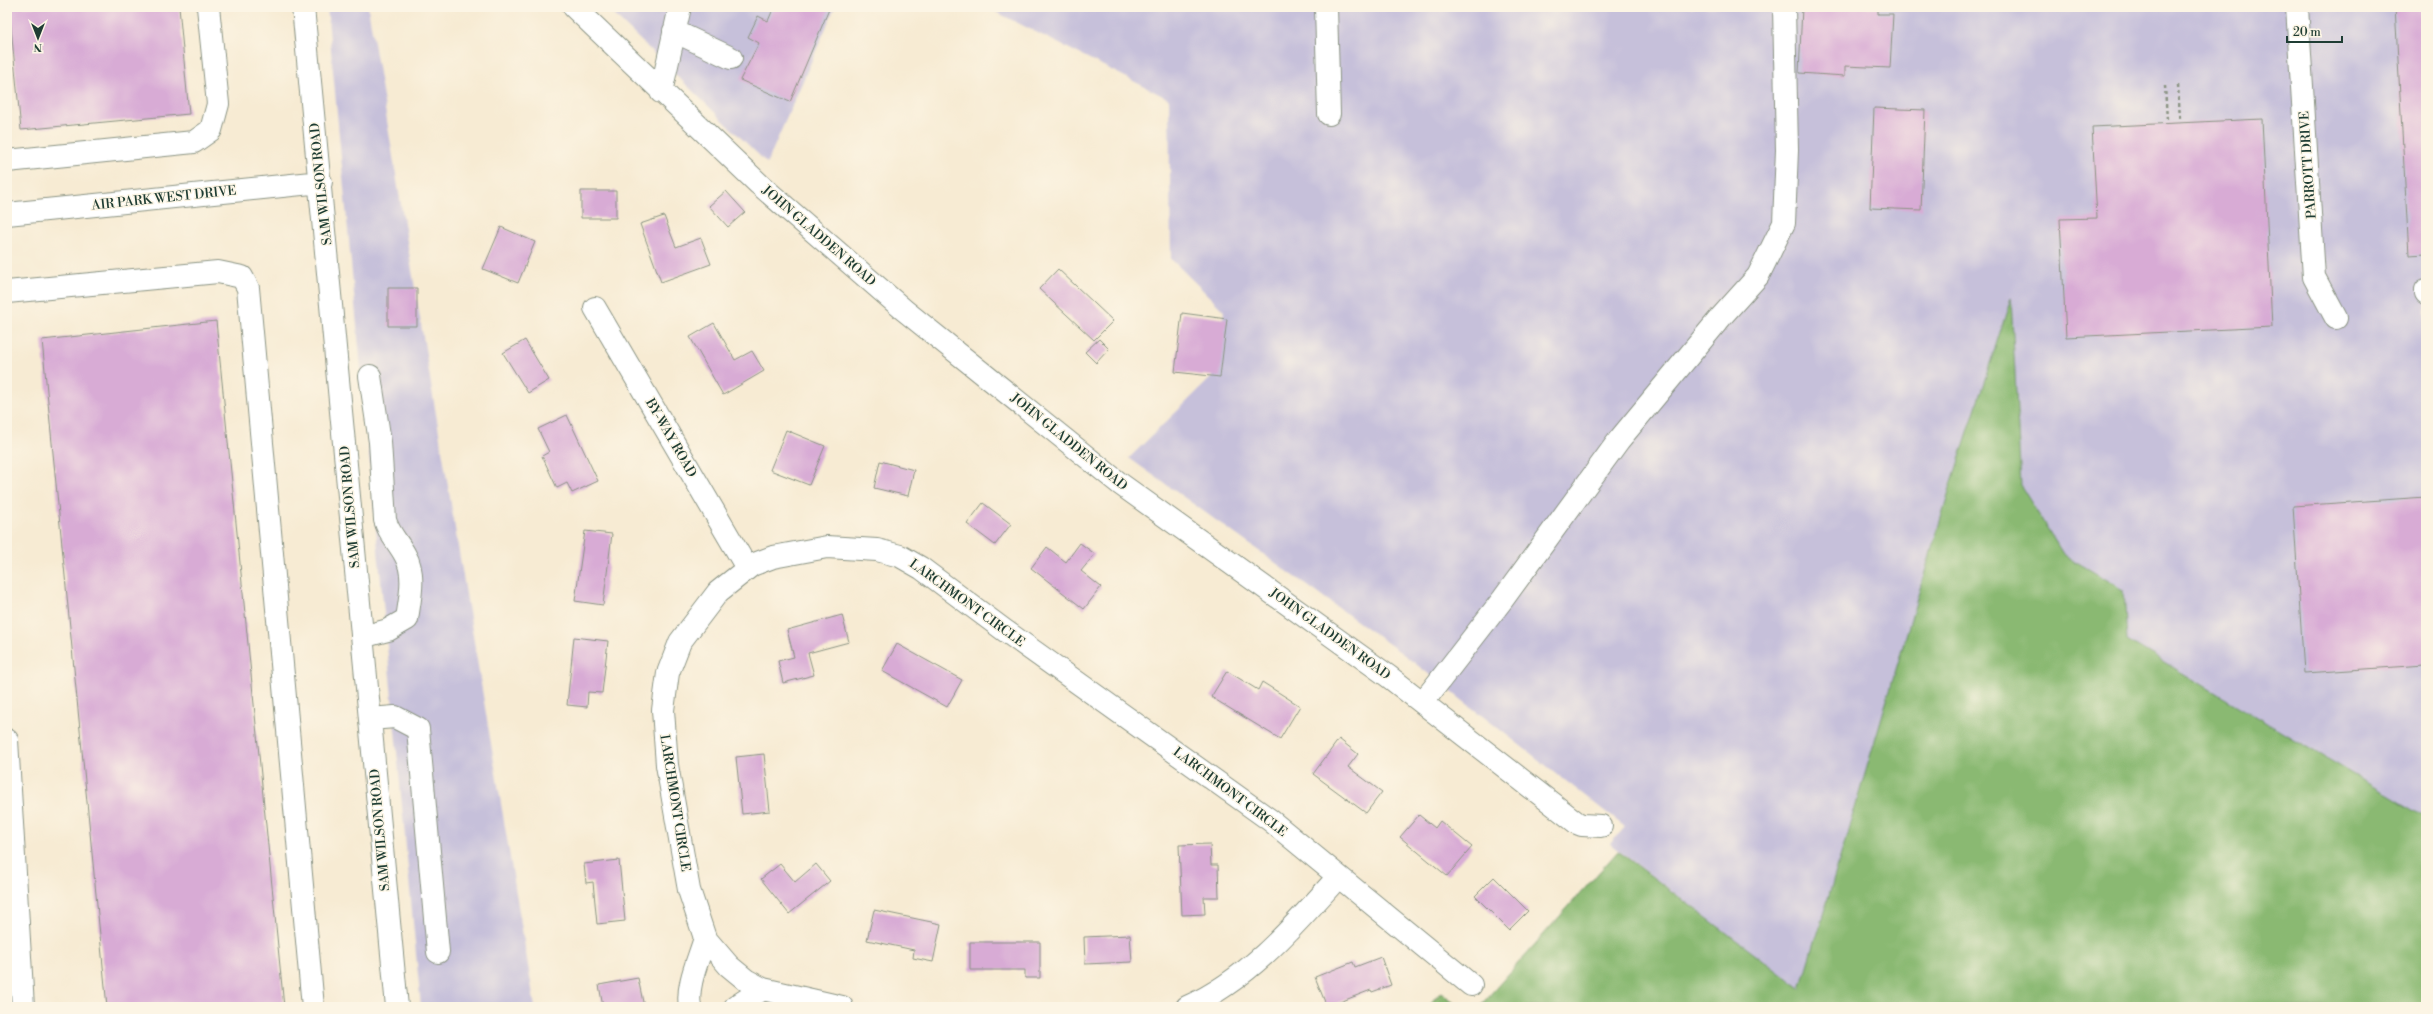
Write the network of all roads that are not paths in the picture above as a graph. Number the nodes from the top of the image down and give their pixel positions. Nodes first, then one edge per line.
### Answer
1 (208, 7) edge
2 (303, 7) edge
3 (574, 7) edge
4 (680, 7) edge
5 (1326, 7) edge
6 (1784, 7) edge
7 (2297, 7) edge
8 (674, 31) junction
9 (731, 58) dead end
10 (662, 92) junction
11 (1329, 114) dead end
12 (7, 160) edge
13 (321, 182) junction
14 (7, 214) edge
15 (2426, 290) edge
16 (7, 292) edge
17 (2426, 294) edge
18 (594, 308) dead end
19 (2336, 318) dead end
20 (370, 376) dead end
21 (747, 568) junction
22 (362, 637) junction
23 (1423, 702) junction
24 (370, 719) junction
25 (7, 740) edge
26 (1601, 826) dead end
27 (1338, 877) junction
28 (705, 938) junction
29 (438, 952) dead end
30 (1471, 986) dead end
31 (763, 989) junction
32 (23, 1007) edge
33 (313, 1007) edge
34 (397, 1007) edge
35 (690, 1007) edge
36 (735, 1007) edge
37 (842, 1007) edge
38 (1187, 1007) edge

1 - 12 street
2 - 13 street, SAM WILSON ROAD
3 - 10 street, JOHN GLADDEN ROAD
4 - 8 street
5 - 11 street
6 - 23 street
7 - 19 street, PARROTT DRIVE
8 - 9 street
8 - 10 street
10 - 23 street, JOHN GLADDEN ROAD
13 - 14 street, AIR PARK WEST DRIVE
13 - 22 street, SAM WILSON ROAD
15 - 17 street
16 - 33 street
18 - 21 street, BY-WAY ROAD
20 - 22 street
21 - 27 street, LARCHMONT CIRCLE
21 - 28 street, LARCHMONT CIRCLE
22 - 24 street, SAM WILSON ROAD
23 - 26 street, JOHN GLADDEN ROAD
24 - 29 street
24 - 34 street, SAM WILSON ROAD
25 - 32 street
27 - 30 street, LARCHMONT CIRCLE
27 - 38 street
28 - 31 street, LARCHMONT CIRCLE
28 - 35 street
31 - 36 street
31 - 37 street, LARCHMONT CIRCLE

